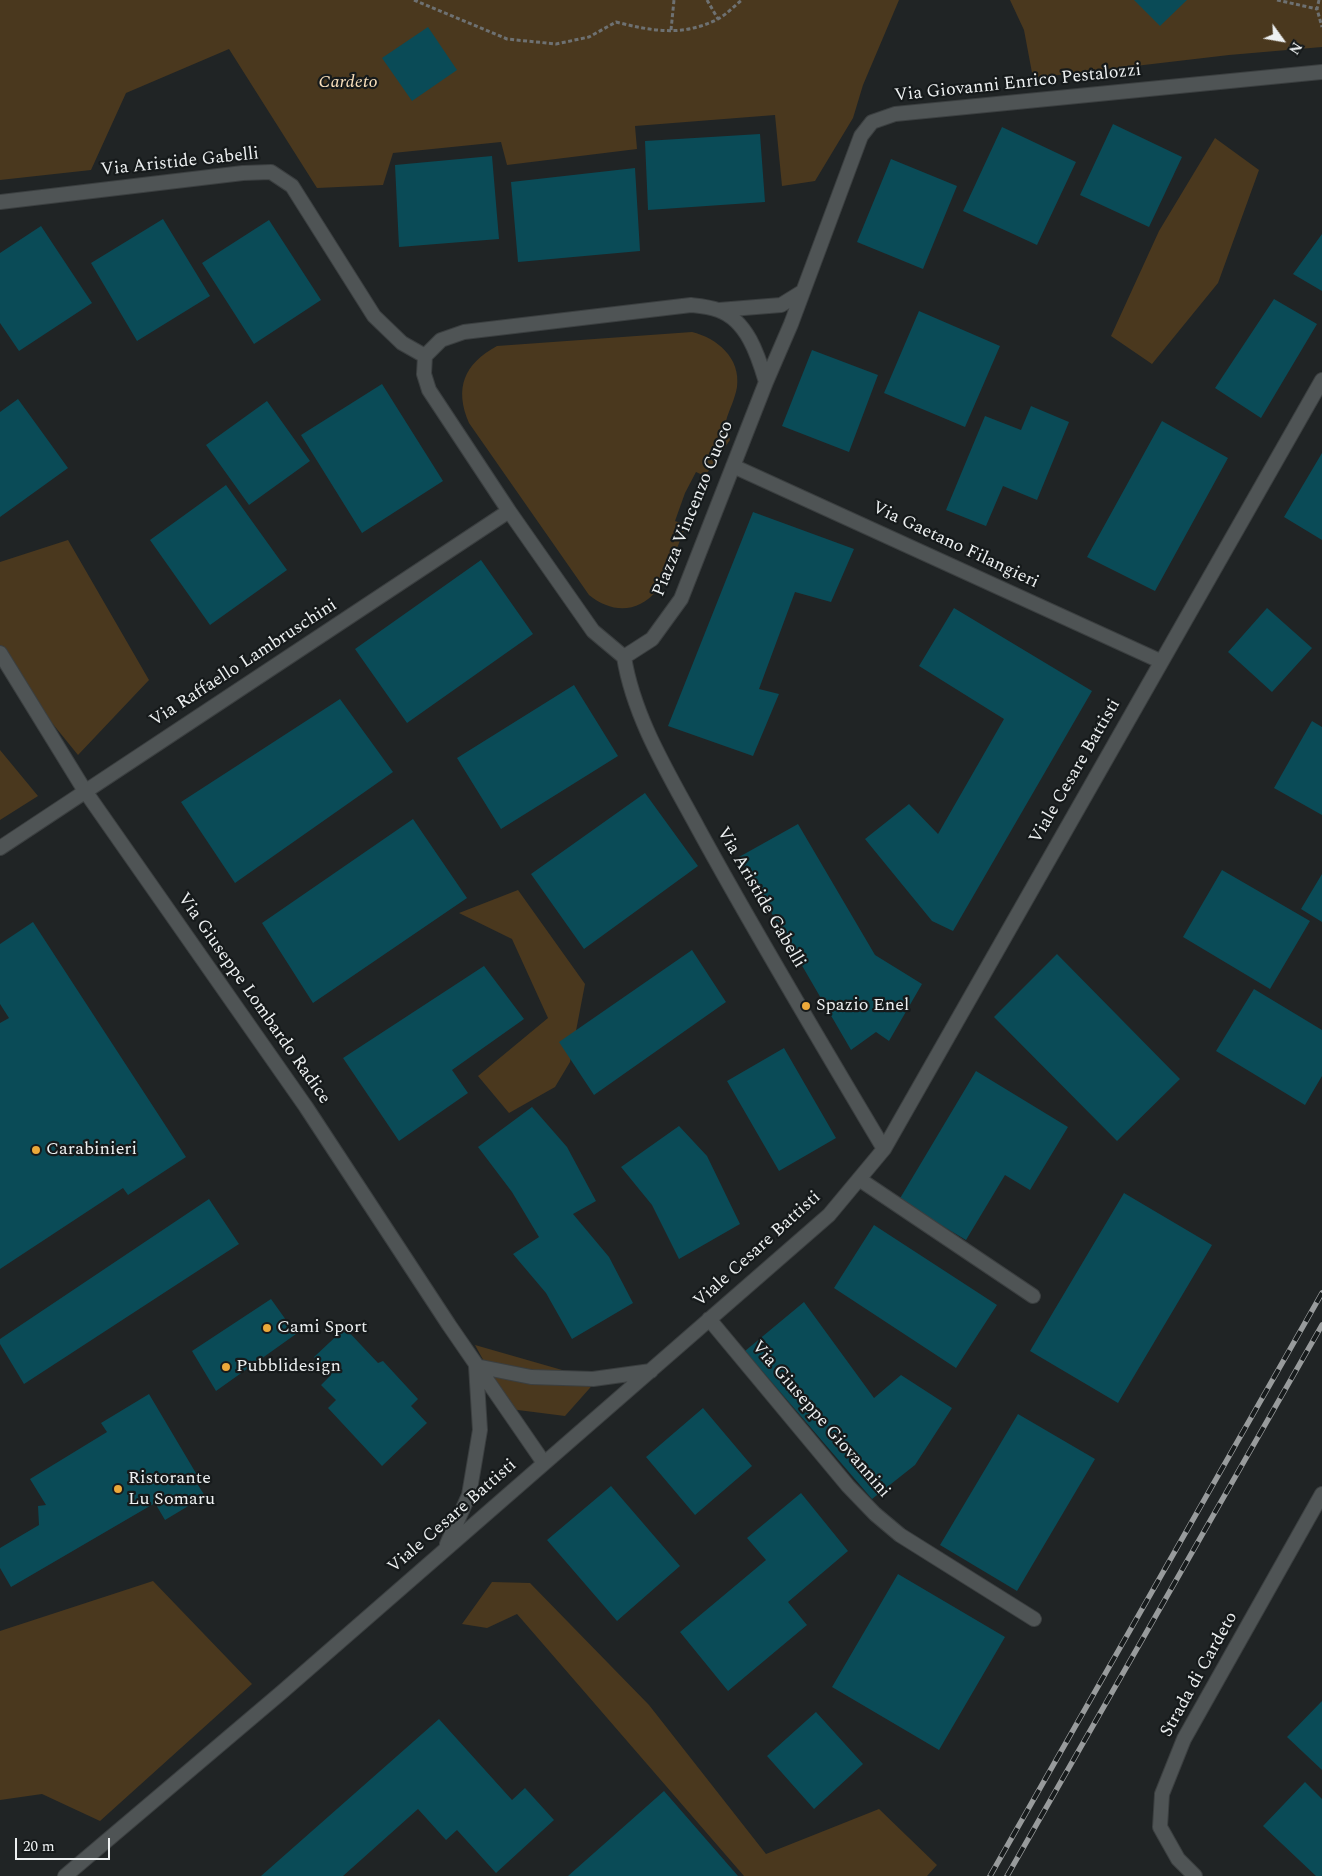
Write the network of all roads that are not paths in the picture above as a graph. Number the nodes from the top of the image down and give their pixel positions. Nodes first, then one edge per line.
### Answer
1 (1322, 72) edge
2 (0, 202) edge
3 (802, 292) junction
4 (719, 310) junction
5 (425, 356) junction
6 (1322, 380) edge
7 (766, 382) junction
8 (733, 466) junction
9 (509, 511) junction
10 (0, 653) edge
11 (624, 657) junction
12 (1160, 661) junction
13 (85, 792) junction
14 (0, 848) edge
15 (884, 1149) junction
16 (859, 1179) junction
17 (1033, 1296) dead end
18 (709, 1319) junction
19 (476, 1366) junction
20 (651, 1371) junction
21 (544, 1463) junction
22 (1322, 1494) edge
23 (445, 1549) junction
24 (1034, 1620) dead end
25 (65, 1876) edge
26 (1195, 1876) edge

1 - 3 street, Via Giovanni Enrico Pestalozzi
2 - 5 street, Via Aristide Gabelli
3 - 4 street
3 - 7 street, Via Giovanni Enrico Pestalozzi
4 - 5 street
4 - 7 street
5 - 9 street
6 - 12 street, Viale Cesare Battisti
7 - 8 street, Piazza Vincenzo Cuoco
8 - 11 street, Piazza Vincenzo Cuoco
8 - 12 street, Via Gaetano Filangieri
9 - 11 street
9 - 13 street, Via Raffaello Lambruschini
10 - 13 street, Via Giuseppe Lombardo Radice
11 - 15 street, Via Aristide Gabelli
12 - 15 street, Viale Cesare Battisti
13 - 14 street, Via Raffaello Lambruschini
13 - 19 street, Via Giuseppe Lombardo Radice
15 - 16 street, Viale Cesare Battisti
16 - 17 street
16 - 18 street, Viale Cesare Battisti
18 - 20 street, Viale Cesare Battisti
18 - 24 street, Via Giuseppe Giovannini
19 - 20 street
19 - 21 street, Via Giuseppe Lombardo Radice
19 - 23 street, Via Giuseppe Lombardo Radice
20 - 21 street, Viale Cesare Battisti
21 - 23 street, Viale Cesare Battisti
22 - 26 street, Strada di Cardeto
23 - 25 street, Viale Cesare Battisti

